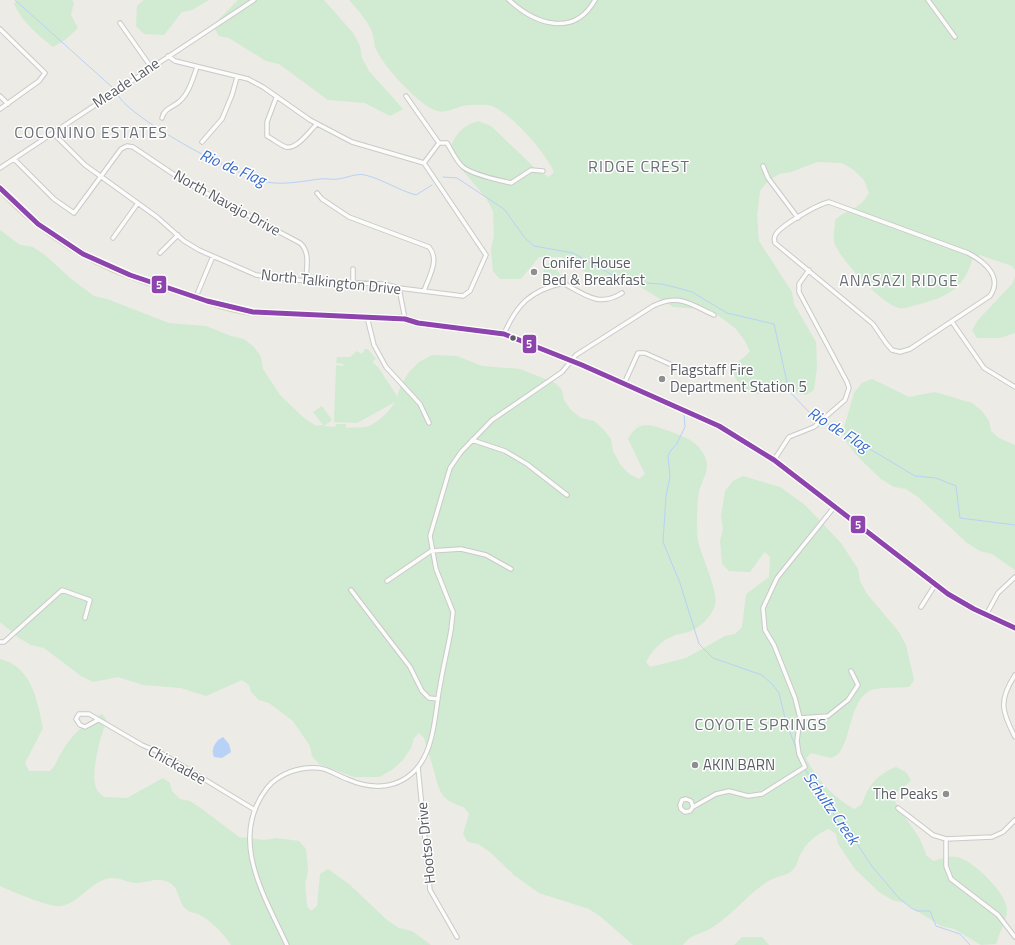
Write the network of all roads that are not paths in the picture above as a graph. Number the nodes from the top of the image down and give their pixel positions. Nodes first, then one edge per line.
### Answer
1 (254, 0) edge
2 (509, 0) edge
3 (595, 0) edge
4 (928, 0) edge
5 (120, 23) dead end
6 (0, 29) edge
7 (955, 37) dead end
8 (168, 56) junction
9 (151, 67) junction
10 (197, 67) junction
11 (237, 77) junction
12 (0, 96) edge
13 (406, 96) dead end
14 (276, 98) junction
15 (8, 104) junction
16 (0, 109) edge
17 (162, 118) dead end
18 (318, 124) junction
19 (52, 133) junction
20 (202, 142) dead end
21 (439, 143) junction
22 (14, 159) junction
23 (424, 163) junction
24 (763, 166) dead end
25 (0, 168) edge
26 (543, 171) dead end
27 (100, 177) junction
28 (0, 188) edge
29 (317, 193) dead end
30 (138, 203) junction
31 (798, 218) junction
32 (178, 235) junction
33 (113, 238) dead end
34 (160, 253) dead end
35 (213, 256) junction
36 (353, 269) dead end
37 (810, 270) junction
38 (306, 281) junction
39 (353, 282) junction
40 (399, 288) junction
41 (424, 290) junction
42 (198, 292) dead end
43 (622, 293) dead end
44 (714, 315) dead end
45 (367, 318) junction
46 (405, 320) junction
47 (952, 322) junction
48 (504, 334) junction
49 (570, 361) junction
50 (674, 366) dead end
51 (624, 384) junction
52 (1015, 386) edge
53 (429, 423) dead end
54 (472, 440) junction
55 (774, 460) junction
56 (567, 495) dead end
57 (835, 506) junction
58 (432, 551) junction
59 (511, 569) dead end
60 (1015, 577) edge
61 (387, 581) dead end
62 (935, 584) junction
63 (351, 590) dead end
64 (921, 607) dead end
65 (986, 615) junction
66 (86, 618) dead end
67 (1015, 628) edge
68 (0, 642) edge
69 (850, 671) dead end
70 (1015, 675) edge
71 (438, 699) junction
72 (800, 718) junction
73 (98, 720) junction
74 (1015, 737) edge
75 (418, 767) junction
76 (693, 807) dead end
77 (898, 808) dead end
78 (255, 810) junction
79 (1015, 820) edge
80 (946, 839) junction
81 (456, 937) dead end
82 (1015, 937) edge
83 (287, 945) edge

1 - 8 street, Meade Lane
2 - 3 street
4 - 7 street
5 - 9 street
6 - 15 street
8 - 9 street, Meade Lane
8 - 10 street
9 - 19 street, Meade Lane
10 - 11 street
10 - 17 street
11 - 14 street
11 - 20 street
12 - 15 street
13 - 21 street
14 - 18 street
14 - 18 street
15 - 16 street
18 - 23 street
19 - 22 street, Meade Lane
19 - 27 street, North Talkington Drive
21 - 23 street
21 - 26 street
22 - 25 street, Meade Lane
22 - 27 street
23 - 41 street, North Talkington Drive
24 - 31 street
27 - 30 street, North Talkington Drive
27 - 38 street, North Navajo Drive
28 - 45 main road
29 - 41 street
30 - 32 street, North Talkington Drive
30 - 33 street
31 - 37 street
31 - 47 street
32 - 34 street
32 - 35 street, North Talkington Drive
35 - 38 street, North Talkington Drive
35 - 42 street
36 - 39 street
37 - 47 street
37 - 55 street
38 - 39 street, North Talkington Drive
39 - 40 street, North Talkington Drive
40 - 41 street, North Talkington Drive
40 - 46 street
43 - 48 street
44 - 49 street
45 - 46 main road
45 - 53 street
46 - 48 main road
47 - 52 street
48 - 49 main road
49 - 51 main road
49 - 54 street
50 - 51 street
51 - 55 main road
54 - 56 street
54 - 58 street
55 - 57 main road
57 - 62 main road
57 - 72 street
58 - 59 street
58 - 61 street
58 - 71 street
60 - 65 street
62 - 64 street
62 - 65 main road
63 - 71 street
65 - 67 main road
66 - 68 street
69 - 72 street
70 - 74 street
71 - 75 street
72 - 76 street
73 - 73 street, Chickadee
73 - 78 street, Chickadee
75 - 78 street
75 - 81 street, Hootso Drive
77 - 80 street
78 - 83 street
79 - 80 street
80 - 82 street

